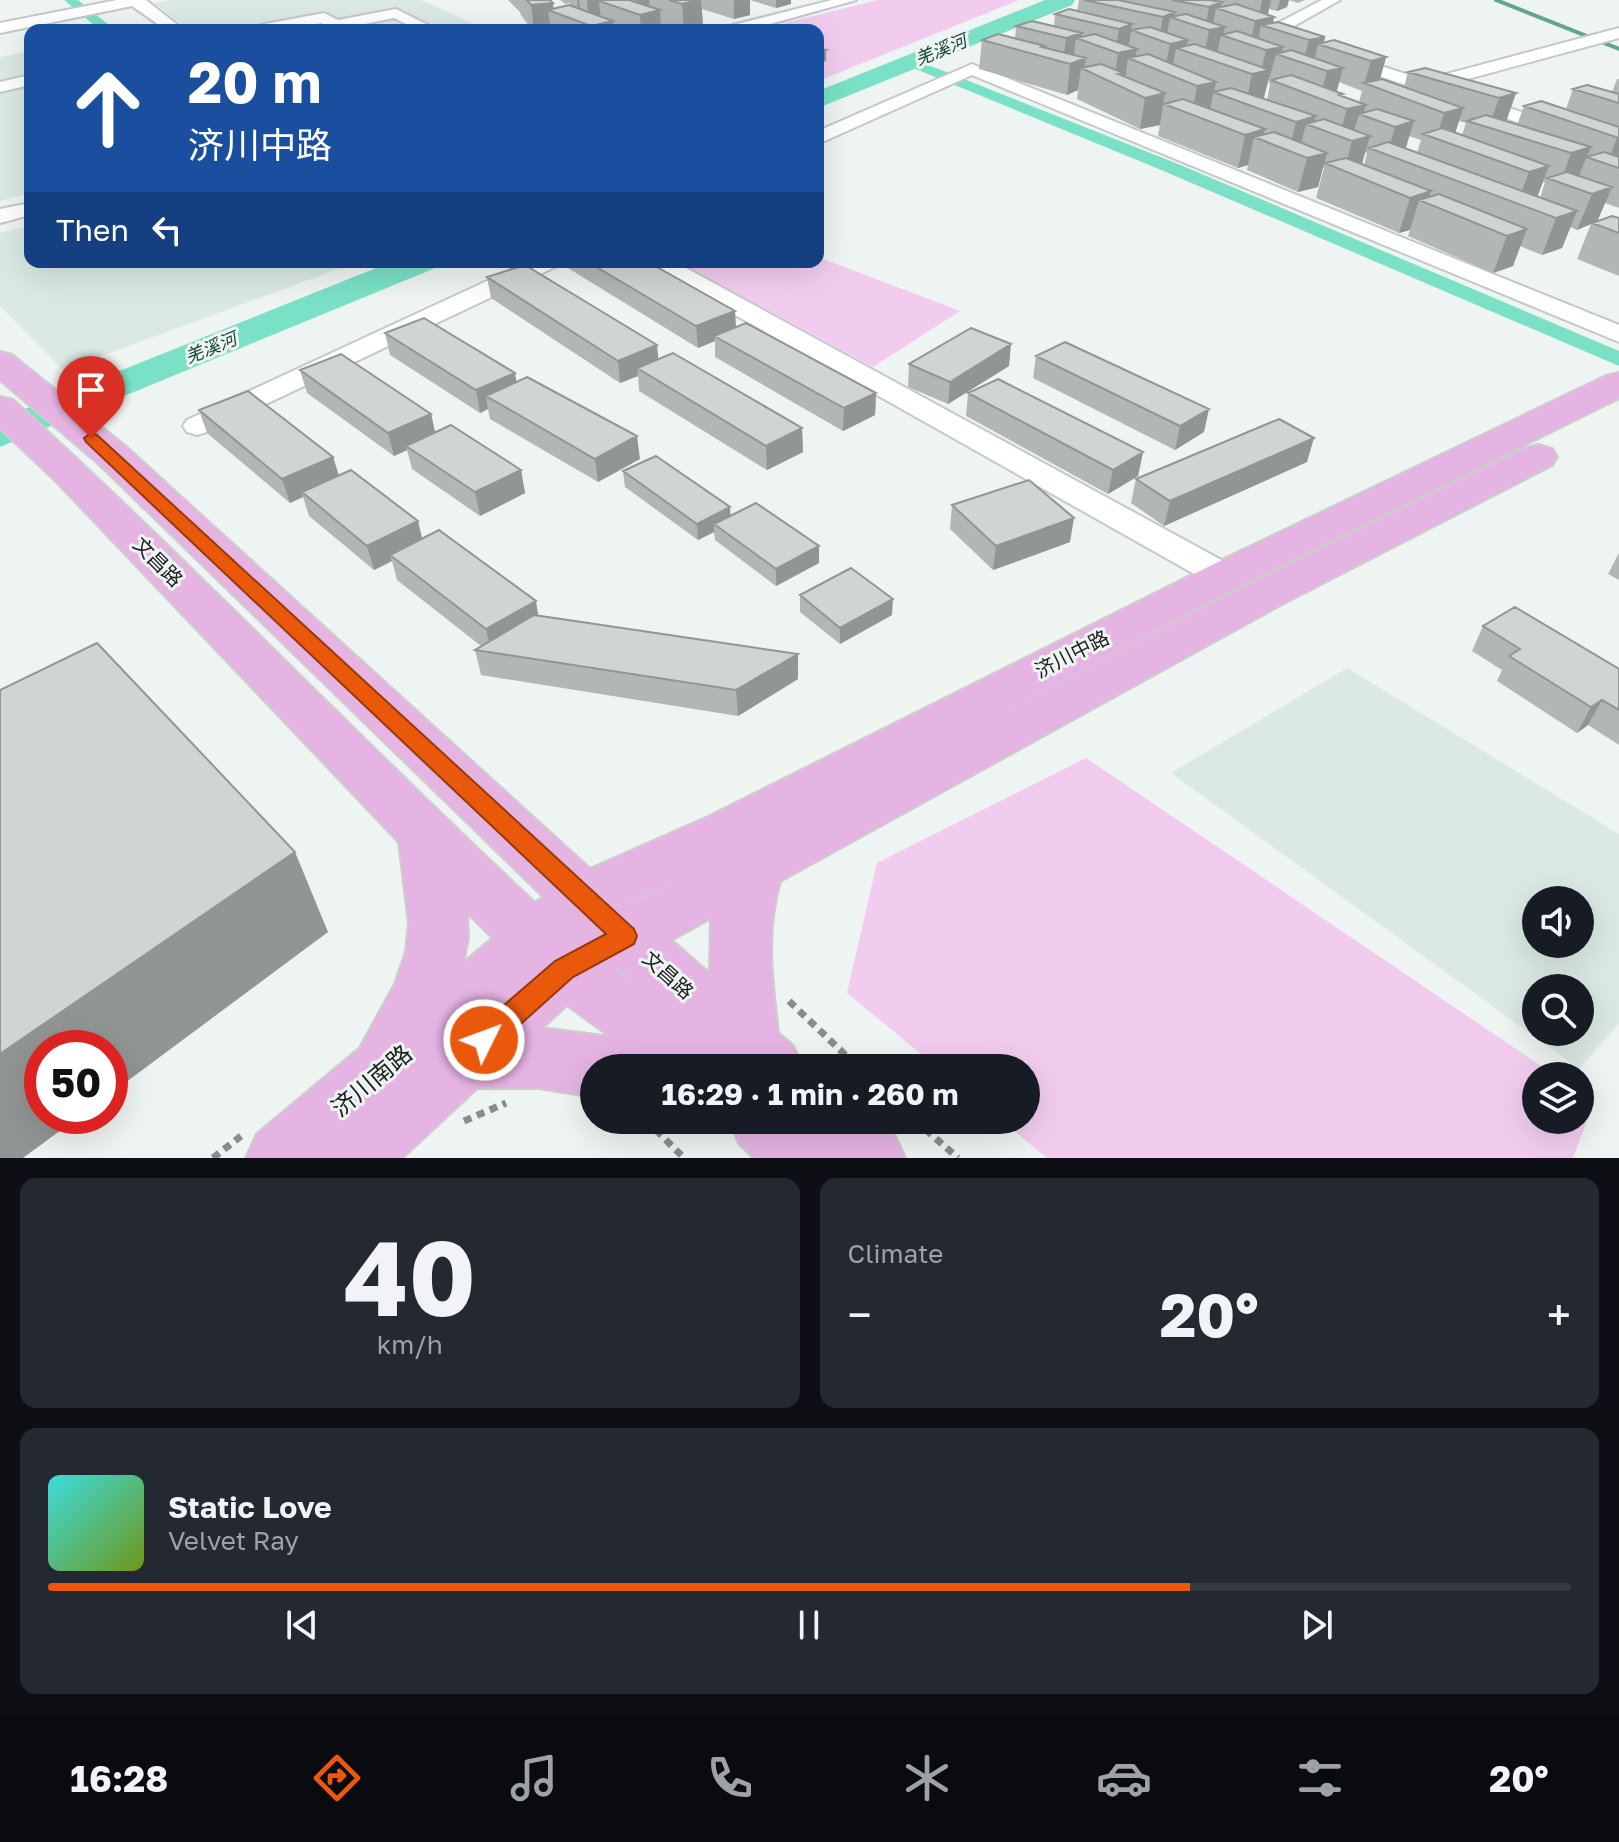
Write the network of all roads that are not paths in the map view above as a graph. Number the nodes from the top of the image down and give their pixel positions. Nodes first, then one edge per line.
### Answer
1 (849, 0) edge
2 (1333, 0) edge
3 (132, 1) edge
4 (167, 24) edge
5 (292, 24) edge
6 (333, 24) edge
7 (340, 24) edge
8 (418, 24) edge
9 (755, 24) edge
10 (0, 28) edge
11 (1611, 35) edge
12 (24, 81) edge
13 (1421, 86) junction
14 (0, 87) edge
15 (824, 135) edge
16 (1619, 150) edge
17 (24, 210) edge
18 (0, 216) edge
19 (534, 268) edge
20 (669, 268) edge
21 (1619, 334) edge
22 (0, 362) edge
23 (1617, 396) edge
24 (15, 398) edge
25 (197, 426) edge
26 (91, 464) junction
27 (1224, 576) junction
28 (425, 834) junction
29 (755, 867) junction
30 (583, 898) junction
31 (625, 936) junction
32 (550, 955) junction
33 (729, 1054) edge
34 (735, 1054) edge
35 (742, 1054) edge
36 (464, 1058) junction
37 (580, 1065) edge
38 (378, 1076) junction
39 (778, 1134) edge
40 (843, 1134) edge
41 (265, 1144) edge
42 (351, 1158) edge
43 (803, 1158) edge
44 (870, 1158) edge

1 - 9 street
2 - 13 street
3 - 4 street
3 - 10 street
5 - 6 street
7 - 8 street
11 - 13 street
12 - 14 street
13 - 16 street
15 - 21 street
17 - 18 street
19 - 25 street
20 - 27 street
22 - 24 main road, 文昌路
23 - 27 main road, 济川中路
23 - 29 main road, 济川中路
24 - 26 main road, 文昌路
26 - 28 main road, 文昌路
26 - 30 main road, 文昌路
27 - 30 main road, 济川中路
28 - 32 main road, 文昌路
28 - 38 main road
29 - 31 main road, 济川中路
29 - 35 main road
30 - 31 main road, 文昌路
30 - 32 main road, 济川中路
31 - 32 main road, 济川中路
31 - 34 main road, 文昌路
32 - 33 main road, 文昌路
32 - 36 main road, 济川南路
32 - 38 main road, 济川南路
36 - 37 main road
36 - 42 main road, 济川南路
38 - 41 main road, 济川南路
39 - 43 main road
40 - 44 main road

